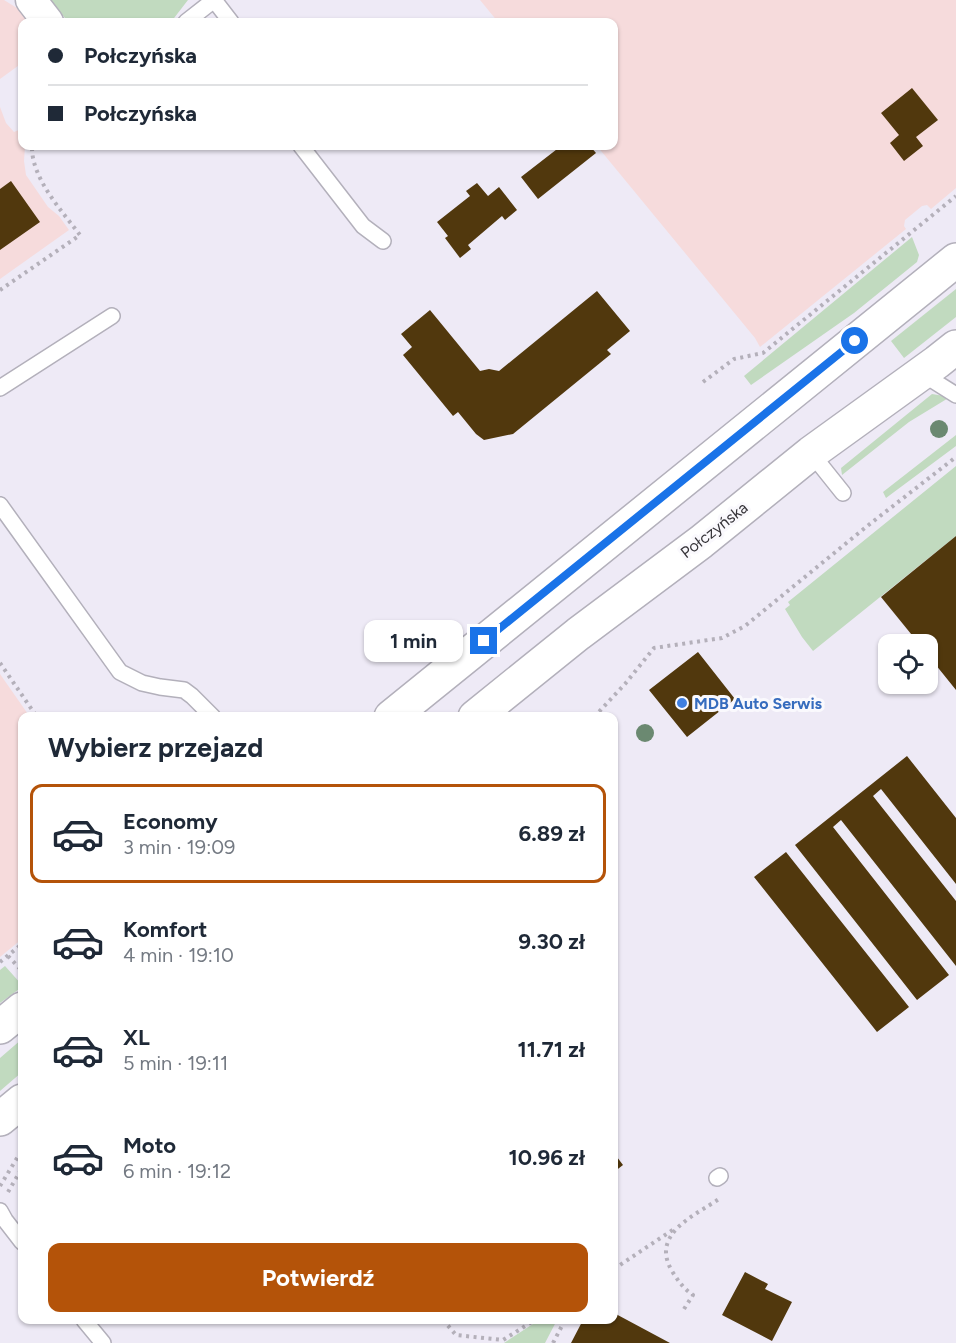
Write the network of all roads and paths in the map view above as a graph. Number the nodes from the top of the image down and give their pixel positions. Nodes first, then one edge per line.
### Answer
1 (31, 0) edge
2 (45, 18) edge
3 (191, 18) edge
4 (228, 18) edge
5 (32, 150) edge
6 (304, 150) edge
7 (956, 196) edge
8 (383, 241) dead end
9 (956, 260) edge
10 (0, 290) edge
11 (112, 316) dead end
12 (956, 347) edge
13 (921, 373) junction
14 (703, 382) dead end
15 (0, 388) edge
16 (956, 395) edge
17 (811, 453) junction
18 (956, 457) edge
19 (843, 493) dead end
20 (0, 505) edge
21 (0, 663) edge
22 (34, 712) edge
23 (208, 712) edge
24 (397, 712) edge
25 (481, 712) edge
26 (599, 712) edge
27 (18, 947) edge
28 (8, 956) junction
29 (0, 962) edge
30 (18, 967) edge
31 (18, 1012) edge
32 (0, 1027) edge
33 (18, 1157) edge
34 (18, 1175) edge
35 (718, 1177) dead end
36 (0, 1186) edge
37 (2, 1204) edge
38 (677, 1227) junction
39 (18, 1237) edge
40 (618, 1266) edge
41 (684, 1309) dead end
42 (87, 1324) edge
43 (446, 1324) edge
44 (529, 1324) edge
45 (563, 1324) edge
46 (103, 1343) edge
47 (553, 1343) edge

1 - 2 street
3 - 4 lane
5 - 10 path
6 - 8 lane
7 - 14 path
9 - 24 main road
11 - 15 lane
12 - 13 main road, Połczyńska
13 - 16 lane
13 - 17 main road, Połczyńska
17 - 19 lane
17 - 25 main road, Połczyńska
18 - 26 path
20 - 23 lane
21 - 22 path
27 - 28 path
28 - 29 path
28 - 30 path
31 - 32 main road
33 - 36 path
34 - 37 path
35 - 38 path
37 - 39 lane
38 - 40 path
38 - 41 path
42 - 46 lane
43 - 44 path
45 - 47 path

